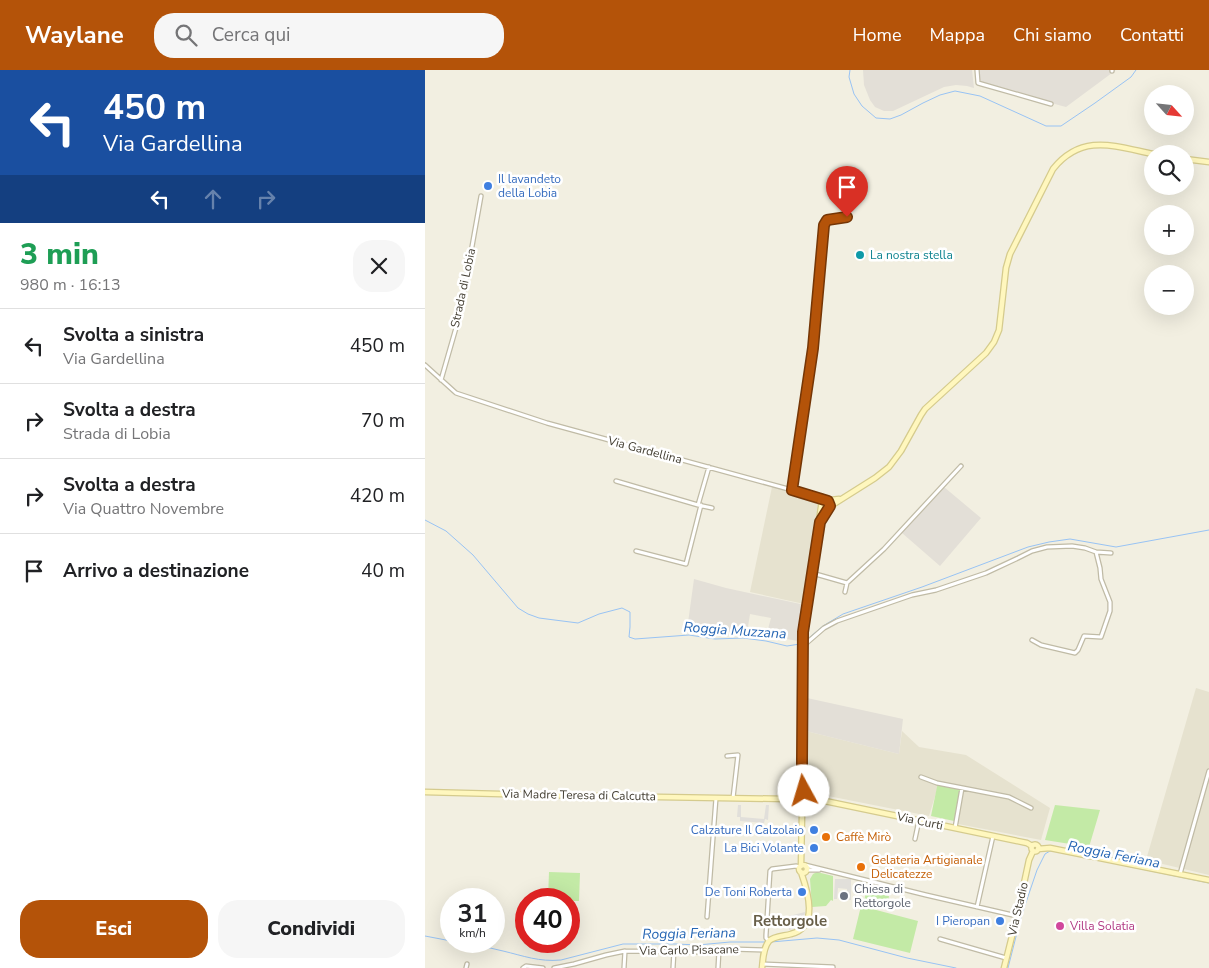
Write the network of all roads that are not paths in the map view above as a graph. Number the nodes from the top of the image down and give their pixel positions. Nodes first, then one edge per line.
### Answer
1 (977, 70) edge
2 (1051, 104) dead end
3 (1144, 152) edge
4 (1194, 160) edge
5 (1209, 162) edge
6 (481, 196) dead end
7 (847, 217) dead end
8 (425, 365) edge
9 (441, 380) junction
10 (961, 466) dead end
11 (709, 467) junction
12 (616, 481) dead end
13 (792, 490) junction
14 (845, 497) junction
15 (823, 503) junction
16 (700, 505) junction
17 (712, 508) dead end
18 (829, 508) junction
19 (820, 522) junction
20 (636, 550) dead end
21 (1096, 552) junction
22 (1111, 553) dead end
23 (812, 573) junction
24 (847, 583) junction
25 (845, 592) dead end
26 (1032, 640) dead end
27 (803, 645) junction
28 (727, 756) dead end
29 (1209, 771) edge
30 (921, 777) dead end
31 (802, 779) junction
32 (962, 788) junction
33 (425, 792) edge
34 (805, 792) junction
35 (797, 794) junction
36 (716, 798) junction
37 (733, 798) junction
38 (787, 799) junction
39 (797, 802) junction
40 (805, 802) junction
41 (1031, 808) dead end
42 (801, 814) junction
43 (919, 820) junction
44 (955, 828) junction
45 (993, 836) junction
46 (915, 839) dead end
47 (1035, 849) junction
48 (804, 868) junction
49 (1180, 874) junction
50 (1209, 880) edge
51 (977, 906) junction
52 (1017, 916) junction
53 (707, 917) dead end
54 (940, 939) dead end
55 (769, 941) junction
56 (765, 948) junction
57 (719, 950) junction
58 (625, 951) junction
59 (674, 952) junction
60 (1007, 958) junction
61 (574, 966) edge
62 (762, 966) edge
63 (524, 967) edge
64 (543, 968) edge
65 (554, 968) edge
66 (624, 968) edge
67 (673, 968) edge
68 (718, 968) edge
69 (833, 968) edge
70 (1004, 968) edge

1 - 2 street
3 - 14 street
4 - 5 street
6 - 9 street, Strada di Lobia
7 - 13 street
8 - 9 street
9 - 11 street, Via Gardellina
10 - 24 street
11 - 13 street, Via Gardellina
11 - 16 street
12 - 16 street
13 - 15 street, Via Gardellina
14 - 15 street
14 - 18 street
15 - 18 street
15 - 18 street
15 - 19 street
16 - 17 street
16 - 20 street
18 - 19 street
19 - 23 street
21 - 22 street
21 - 26 street
21 - 27 street
23 - 24 street
23 - 27 street
24 - 25 street
27 - 31 street
28 - 37 street
29 - 49 street
30 - 32 street
31 - 34 street
31 - 35 street
32 - 41 street
32 - 44 street
33 - 36 street, Via Madre Teresa di Calcutta
34 - 35 street
34 - 40 street
35 - 38 street
35 - 39 street
36 - 37 street, Via Madre Teresa di Calcutta
36 - 53 street
37 - 38 street, Via Madre Teresa di Calcutta
38 - 39 street, Via Madre Teresa di Calcutta
39 - 40 street
39 - 42 street
40 - 42 street
40 - 43 street, Via Curti
42 - 48 street
43 - 44 street, Via Curti
43 - 46 street
44 - 45 street, Via Curti
45 - 47 street, Via Curti
45 - 51 street
47 - 49 street, Via Curti
47 - 52 street, Via Stadio
48 - 51 street
48 - 55 street
48 - 55 street
49 - 50 street, Via Curti
51 - 52 street
52 - 60 street, Via Stadio
54 - 60 street
55 - 56 street
56 - 57 street, Via Carlo Pisacane
56 - 62 street
57 - 59 street, Via Carlo Pisacane
57 - 68 street
58 - 59 street, Via Carlo Pisacane
58 - 61 street, Via Carlo Pisacane
58 - 66 street
59 - 67 street
60 - 70 street, Via Stadio
61 - 65 street, Via Carlo Pisacane
62 - 69 street
63 - 64 street

